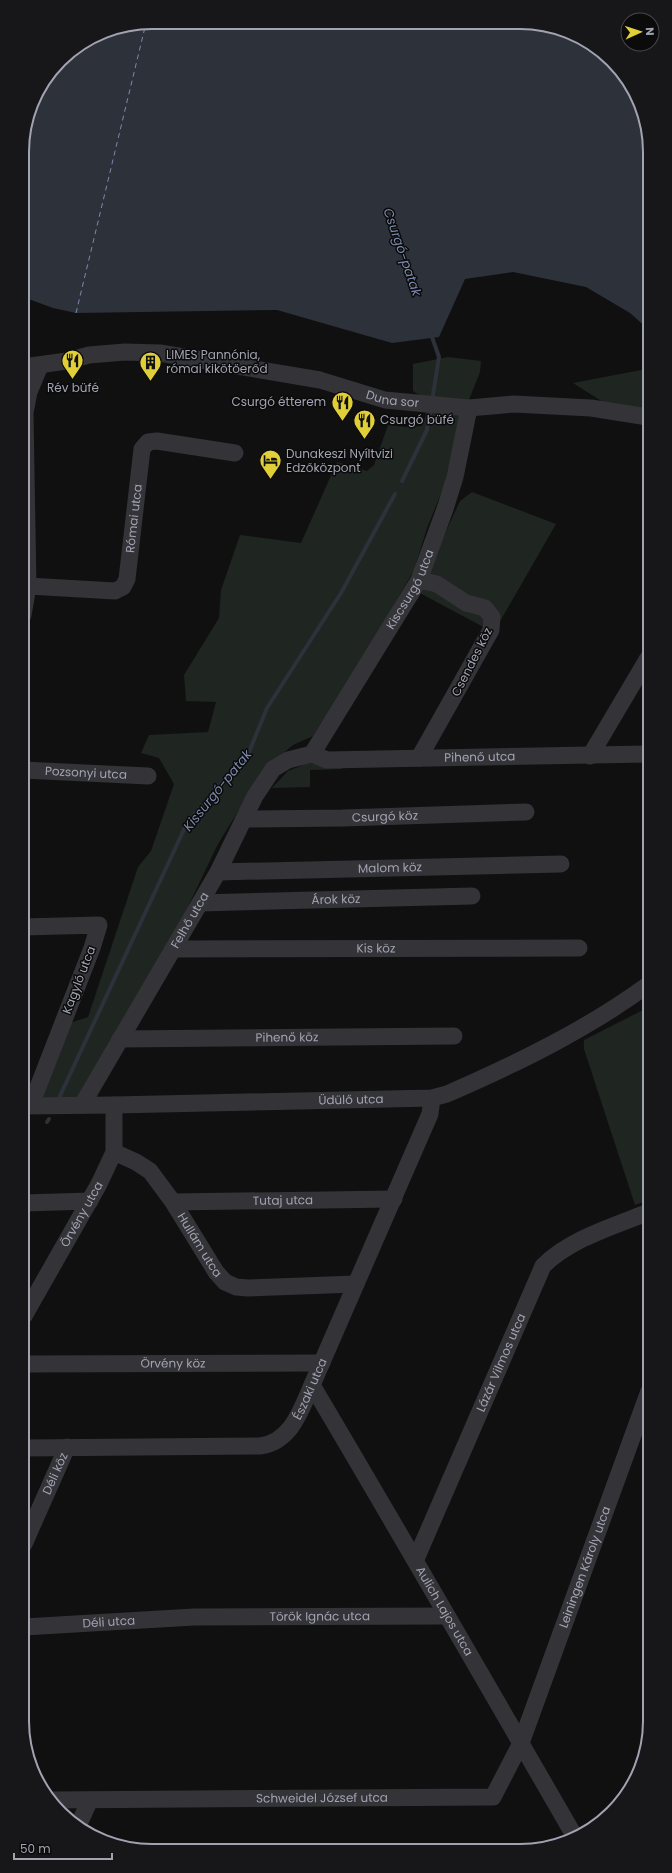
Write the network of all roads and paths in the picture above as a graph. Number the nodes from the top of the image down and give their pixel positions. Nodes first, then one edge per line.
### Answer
1 (40, 366) junction
2 (29, 367) edge
3 (29, 392) edge
4 (469, 408) junction
5 (643, 416) edge
6 (235, 453) dead end
7 (419, 580) junction
8 (29, 583) edge
9 (643, 666) edge
10 (312, 754) junction
11 (643, 754) edge
12 (590, 756) junction
13 (419, 758) junction
14 (29, 770) edge
15 (148, 776) dead end
16 (526, 812) dead end
17 (244, 819) junction
18 (561, 864) dead end
19 (218, 872) junction
20 (472, 896) dead end
21 (200, 903) junction
22 (29, 926) edge
23 (579, 948) dead end
24 (173, 949) junction
25 (643, 988) edge
26 (454, 1036) dead end
27 (120, 1039) junction
28 (432, 1098) junction
29 (29, 1100) edge
30 (29, 1105) edge
31 (82, 1105) junction
32 (114, 1105) junction
33 (114, 1152) junction
34 (394, 1199) junction
35 (90, 1201) junction
36 (173, 1202) junction
37 (29, 1203) edge
38 (643, 1214) edge
39 (356, 1284) junction
40 (29, 1307) edge
41 (322, 1363) junction
42 (29, 1364) edge
43 (312, 1385) junction
44 (643, 1408) edge
45 (67, 1447) junction
46 (29, 1448) edge
47 (29, 1533) edge
48 (416, 1559) junction
49 (446, 1616) junction
50 (194, 1617) joint
51 (29, 1627) edge
52 (521, 1744) junction
53 (58, 1800) edge
54 (90, 1800) junction
55 (81, 1821) edge
56 (573, 1832) edge

1 - 2 street, Duna sor
1 - 3 street
1 - 4 street, Duna sor
4 - 5 street, Duna sor
4 - 7 street, Kiscsurgó utca
6 - 8 street, Római utca
7 - 10 street, Kiscsurgó utca
7 - 13 street, Csendes köz
9 - 12 street
10 - 13 street, Pihenő utca
10 - 17 street, Felhő utca
11 - 12 street, Pihenő utca
12 - 13 street, Pihenő utca
14 - 15 street, Pozsonyi utca
16 - 17 street, Csurgó köz
17 - 19 street, Felhő utca
18 - 19 street, Malom köz
19 - 21 street, Felhő utca
20 - 21 street, Árok köz
21 - 24 street, Felhő utca
22 - 29 street, Kagyló utca
23 - 24 street, Kis köz
24 - 27 street, Felhő utca
25 - 28 street, Üdülő utca
26 - 27 street, Pihenő köz
27 - 31 street, Felhő utca
28 - 32 street, Üdülő utca
28 - 34 street, Északi utca
30 - 31 street, Üdülő utca
31 - 32 street, Üdülő utca
32 - 33 street, Örvény utca
33 - 35 street, Örvény utca
33 - 36 street, Hullám utca
34 - 36 street, Tutaj utca
34 - 39 street, Északi utca
35 - 37 street
35 - 40 street, Örvény utca
36 - 39 street, Hullám utca
38 - 48 street, Lázár Vilmos utca
39 - 41 street, Északi utca
41 - 42 street, Örvény köz
41 - 43 street, Északi utca
43 - 45 street, Északi utca
43 - 48 street, Aulich Lajos utca
44 - 52 street, Leiningen Károly utca
45 - 46 street, Északi utca
45 - 47 street, Déli köz
48 - 49 street, Aulich Lajos utca
49 - 50 street, Török Ignác utca
49 - 52 street, Aulich Lajos utca
50 - 51 street, Déli utca
52 - 54 street, Schweidel József utca
52 - 56 street, Aulich Lajos utca
53 - 54 street
54 - 55 street

